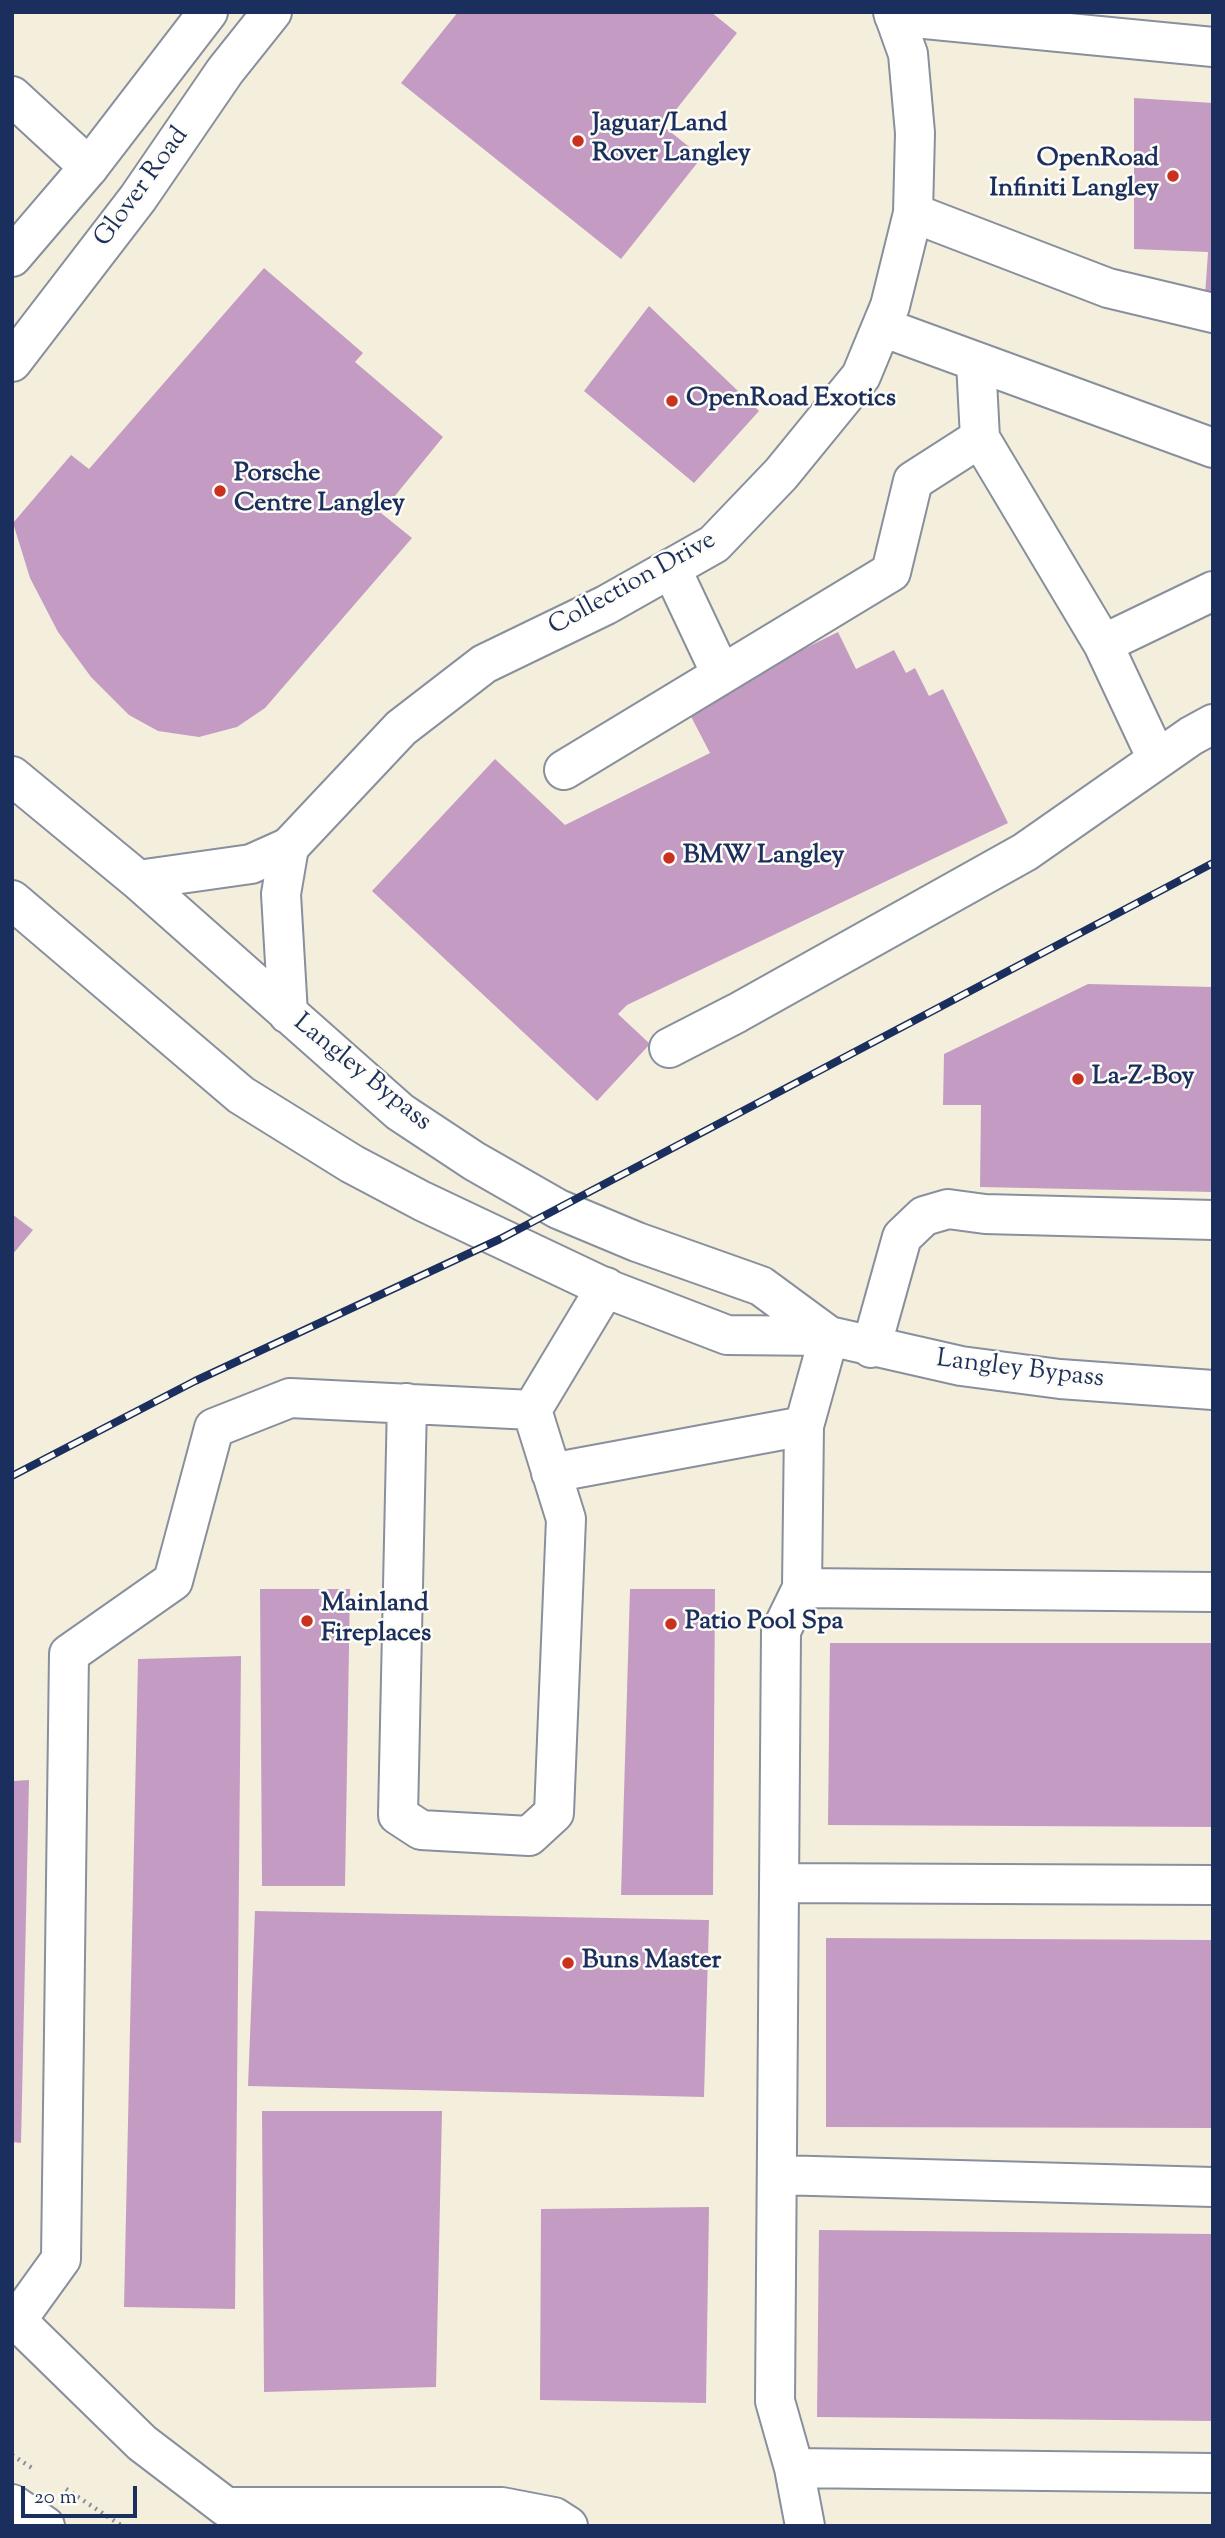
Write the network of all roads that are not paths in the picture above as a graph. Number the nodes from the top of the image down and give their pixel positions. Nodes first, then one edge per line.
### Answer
1 (208, 12) edge
2 (272, 12) edge
3 (893, 14) edge
4 (1011, 20) edge
5 (1157, 27) edge
6 (1213, 47) edge
7 (12, 96) edge
8 (89, 167) junction
9 (913, 214) junction
10 (12, 257) edge
11 (1213, 313) edge
12 (882, 327) junction
13 (12, 362) edge
14 (976, 362) junction
15 (980, 438) junction
16 (1213, 448) edge
17 (671, 568) junction
18 (1213, 591) edge
19 (1103, 644) junction
20 (721, 674) junction
21 (1213, 724) edge
22 (1157, 759) junction
23 (564, 770) dead end
24 (12, 776) edge
25 (289, 846) junction
26 (138, 880) junction
27 (12, 900) edge
28 (288, 1014) junction
29 (669, 1048) dead end
30 (1213, 1220) edge
31 (606, 1287) junction
32 (830, 1336) junction
33 (872, 1348) junction
34 (1213, 1390) edge
35 (407, 1403) junction
36 (532, 1410) junction
37 (804, 1426) junction
38 (551, 1473) junction
39 (802, 1588) junction
40 (1213, 1592) edge
41 (779, 1883) junction
42 (1213, 1885) edge
43 (777, 2175) junction
44 (1213, 2187) edge
45 (15, 2318) edge
46 (794, 2468) junction
47 (1213, 2473) edge
48 (12, 2504) edge
49 (46, 2526) edge
50 (568, 2526) edge
51 (805, 2526) edge

1 - 8 main road, Glover Road
2 - 13 main road, Glover Road
3 - 4 main road
3 - 9 main road, Collection Drive
4 - 5 main road
5 - 6 main road
7 - 8 main road
8 - 10 main road, Glover Road
9 - 11 main road
9 - 12 main road, Collection Drive
12 - 14 main road
12 - 17 main road, Collection Drive
14 - 15 main road
14 - 16 main road
15 - 19 main road
15 - 20 main road
17 - 20 main road
17 - 25 main road, Collection Drive
18 - 19 main road
19 - 22 main road
20 - 23 main road
21 - 22 main road
22 - 29 main road
24 - 26 main road, Langley Bypass
25 - 26 main road
25 - 28 main road
26 - 28 main road, Langley Bypass
27 - 31 main road, Langley Bypass
28 - 32 main road, Langley Bypass
30 - 33 main road
31 - 32 main road, Langley Bypass
31 - 36 main road
32 - 33 main road, Langley Bypass
32 - 37 main road
33 - 34 main road, Langley Bypass
35 - 36 main road
35 - 38 main road
35 - 45 main road
36 - 38 main road
37 - 38 main road
37 - 39 main road
39 - 40 main road
39 - 41 main road
41 - 42 main road
41 - 43 main road
43 - 44 main road
43 - 46 main road
45 - 50 main road
46 - 47 main road
46 - 51 main road
48 - 49 main road

